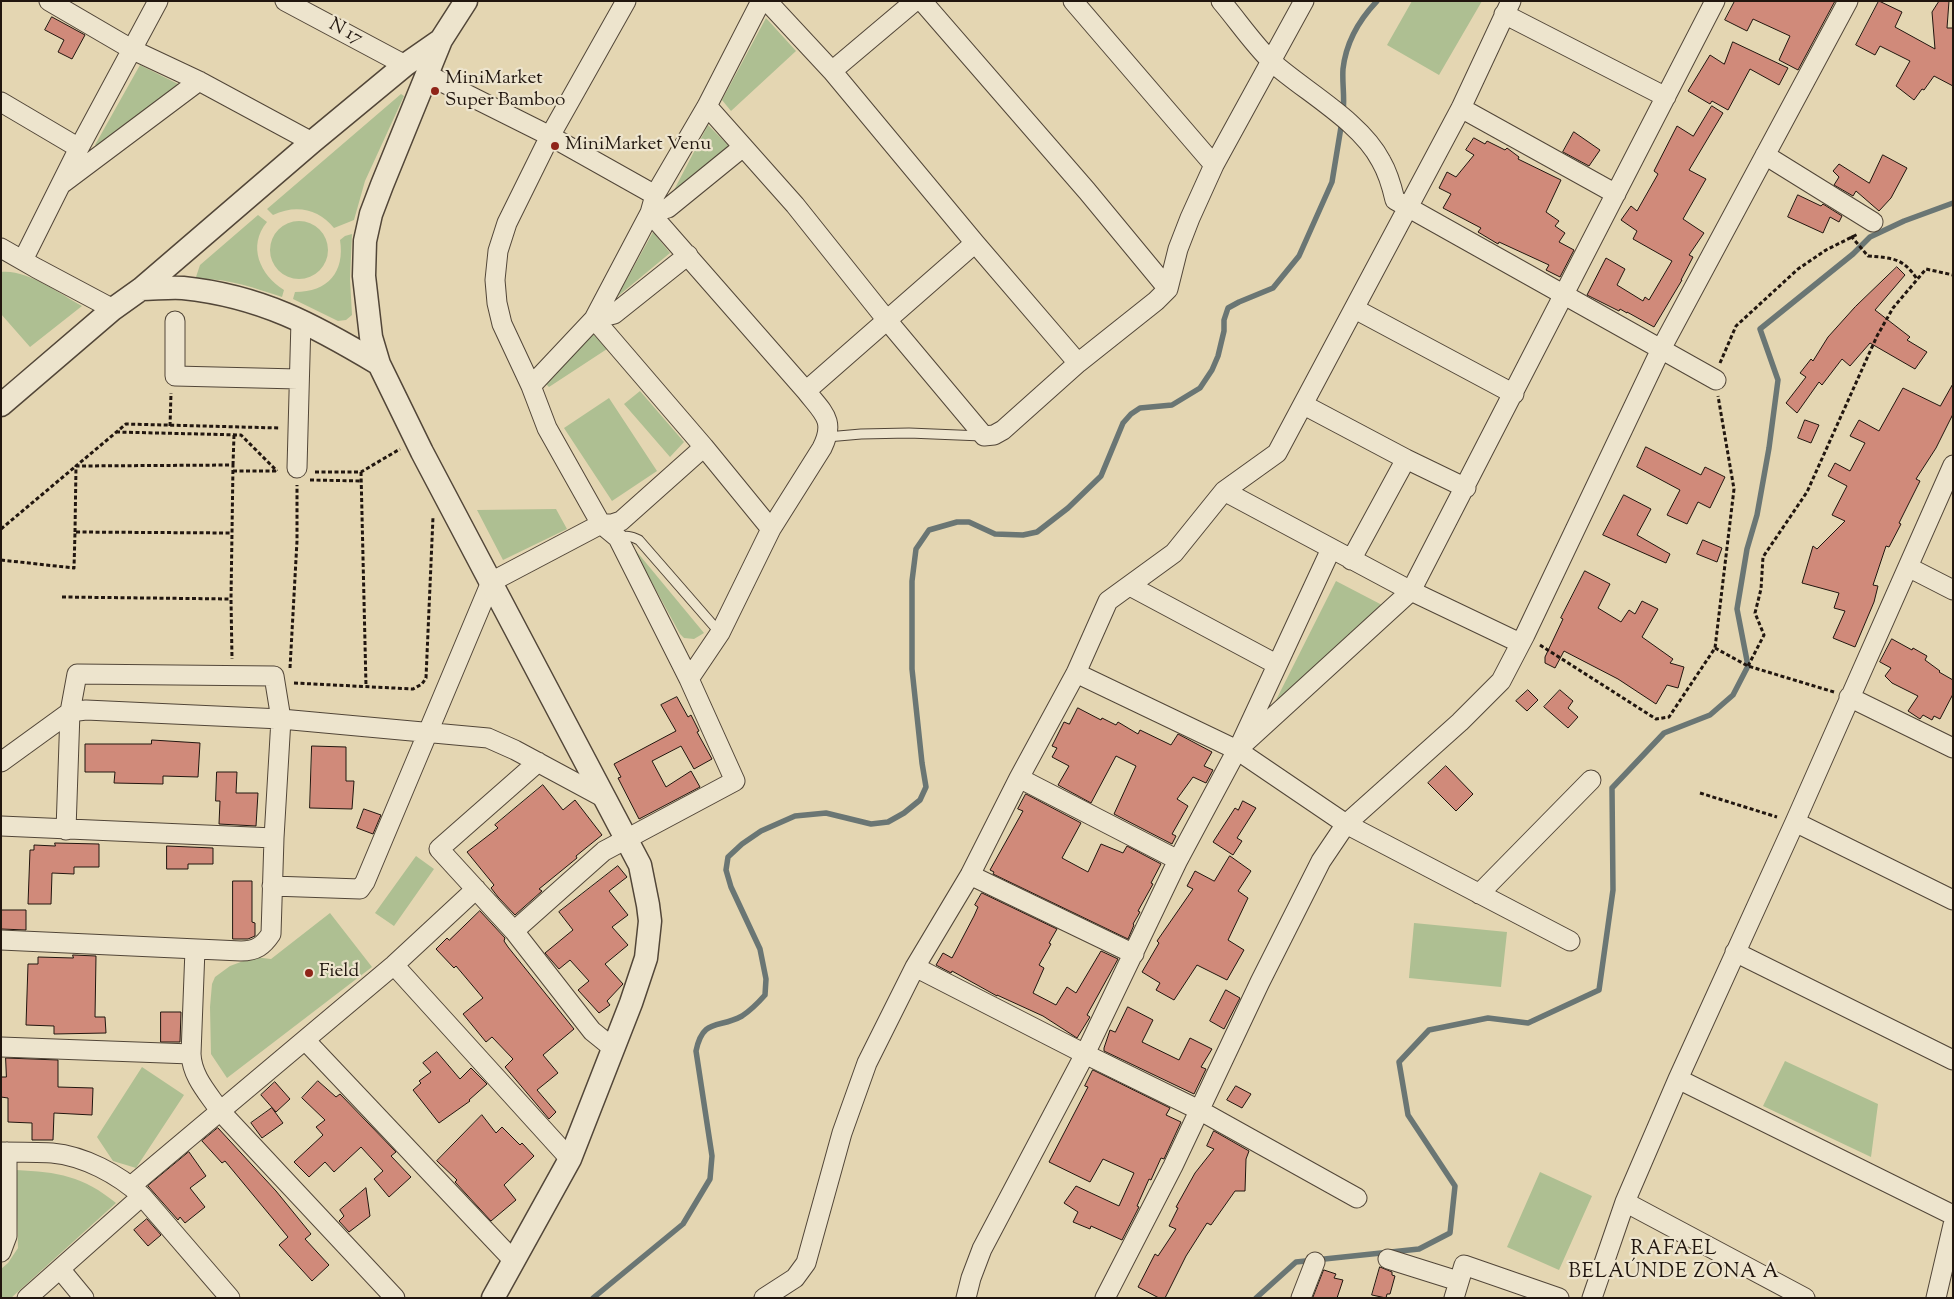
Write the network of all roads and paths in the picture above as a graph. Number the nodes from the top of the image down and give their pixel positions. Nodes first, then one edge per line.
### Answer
1 (49, 1) edge
2 (158, 1) edge
3 (285, 1) edge
4 (466, 1) edge
5 (626, 1) edge
6 (761, 1) edge
7 (767, 1) edge
8 (914, 1) edge
9 (922, 1) edge
10 (1074, 1) edge
11 (1221, 1) edge
12 (1304, 1) edge
13 (1848, 1) edge
14 (1714, 2) edge
15 (1507, 8) edge
16 (441, 40) junction
17 (133, 50) junction
18 (1271, 61) junction
19 (405, 65) junction
20 (832, 71) junction
21 (428, 75) junction
22 (199, 81) junction
23 (1666, 96) junction
24 (1, 102) edge
25 (706, 106) junction
26 (1462, 108) junction
27 (550, 136) junction
28 (312, 142) junction
29 (744, 147) junction
30 (80, 148) junction
31 (1765, 155) junction
32 (1214, 165) junction
33 (60, 186) junction
34 (1616, 194) junction
35 (653, 204) junction
36 (1407, 207) junction
37 (1873, 222) joint
38 (1853, 238) junction
39 (975, 243) junction
40 (10, 255) edge
41 (688, 255) junction
42 (1953, 275) edge
43 (1917, 279) junction
44 (141, 289) junction
45 (1168, 289) junction
46 (1564, 293) junction
47 (113, 309) junction
48 (1355, 309) junction
49 (594, 319) junction
50 (886, 319) junction
51 (300, 320) junction
52 (175, 321) dead end
53 (1661, 349) junction
54 (1078, 363) junction
55 (380, 364) junction
56 (298, 379) junction
57 (1716, 380) junction
58 (171, 386) dead end
59 (532, 386) junction
60 (806, 391) junction
61 (1514, 394) junction
62 (1304, 405) junction
63 (1, 406) edge
64 (170, 426) junction
65 (288, 428) dead end
66 (116, 432) junction
67 (234, 435) junction
68 (984, 436) junction
69 (827, 437) junction
70 (704, 447) junction
71 (402, 448) dead end
72 (1406, 459) junction
73 (233, 465) junction
74 (1953, 465) edge
75 (76, 466) junction
76 (233, 471) junction
77 (277, 471) junction
78 (361, 472) junction
79 (298, 475) junction
80 (362, 481) junction
81 (1466, 488) junction
82 (1224, 491) junction
83 (433, 510) dead end
84 (600, 524) junction
85 (1, 529) edge
86 (771, 530) junction
87 (75, 532) junction
88 (231, 533) junction
89 (618, 538) junction
90 (1331, 549) junction
91 (1, 560) edge
92 (1351, 560) junction
93 (1908, 567) junction
94 (492, 582) junction
95 (1130, 586) junction
96 (1953, 590) edge
97 (1411, 591) junction
98 (62, 597) dead end
99 (231, 598) junction
100 (720, 633) junction
101 (1522, 639) junction
102 (1715, 648) junction
103 (1276, 664) junction
104 (1748, 666) junction
105 (232, 667) dead end
106 (281, 667) dead end
107 (290, 667) junction
108 (1076, 673) junction
109 (290, 675) dead end
110 (689, 679) junction
111 (289, 683) dead end
112 (366, 686) junction
113 (1850, 697) junction
114 (70, 712) junction
115 (281, 719) junction
116 (428, 732) junction
117 (1953, 748) edge
118 (1238, 750) junction
119 (1, 762) edge
120 (538, 762) junction
121 (1019, 778) junction
122 (1591, 780) dead end
123 (1700, 793) dead end
124 (606, 799) junction
125 (1795, 822) junction
126 (1346, 824) junction
127 (1, 826) edge
128 (66, 830) junction
129 (274, 838) junction
130 (626, 840) junction
131 (1178, 860) junction
132 (970, 875) junction
133 (272, 886) junction
134 (476, 889) junction
135 (1480, 894) junction
136 (1953, 900) edge
137 (514, 931) junction
138 (1, 940) edge
139 (1570, 941) dead end
140 (195, 949) junction
141 (1735, 952) junction
142 (1134, 954) junction
143 (394, 965) junction
144 (915, 967) junction
145 (305, 1040) junction
146 (1, 1047) edge
147 (612, 1048) junction
148 (191, 1054) junction
149 (1086, 1054) junction
150 (1953, 1060) edge
151 (1678, 1079) junction
152 (1199, 1110) junction
153 (220, 1111) junction
154 (4, 1152) edge
155 (570, 1159) junction
156 (136, 1191) junction
157 (1357, 1198) dead end
158 (1625, 1202) junction
159 (1953, 1215) edge
160 (1953, 1226) edge
161 (1, 1252) edge
162 (1388, 1259) dead end
163 (514, 1261) junction
164 (1315, 1262) dead end
165 (60, 1269) junction
166 (1456, 1290) edge
167 (27, 1298) edge
168 (84, 1298) edge
169 (230, 1298) edge
170 (395, 1298) edge
171 (493, 1298) edge
172 (764, 1298) edge
173 (966, 1298) edge
174 (1105, 1298) edge
175 (1301, 1298) edge
176 (1559, 1298) edge
177 (1592, 1298) edge
178 (1805, 1298) edge
179 (1936, 1298) edge

1 - 17 street
2 - 17 street
3 - 19 street, N 17
4 - 16 street
5 - 27 street
6 - 25 street
7 - 20 street
8 - 20 street
9 - 45 street
10 - 32 street
11 - 18 street
12 - 18 street
13 - 31 street
14 - 23 street
15 - 23 street
15 - 26 street
16 - 19 street
16 - 21 street
17 - 22 street
17 - 30 street
18 - 32 street
18 - 36 street
19 - 28 street
20 - 39 street
21 - 27 street
21 - 55 street
22 - 28 street
22 - 33 street
23 - 34 street
24 - 30 street
25 - 29 street
25 - 35 street
26 - 34 street
26 - 36 street
27 - 35 street
27 - 59 street
28 - 44 street
29 - 35 street
29 - 50 street
30 - 33 street
31 - 37 street
31 - 53 street
32 - 45 street
33 - 40 street
34 - 46 street
35 - 41 street
35 - 49 street
36 - 46 street
36 - 48 street
37 - 38 path
38 - 43 path
38 - 57 path
39 - 50 street
39 - 54 street
40 - 47 street
41 - 49 street
41 - 60 street
42 - 43 path
43 - 104 path
44 - 47 street
44 - 51 street
45 - 54 street
46 - 53 street
46 - 61 street
47 - 63 street
48 - 61 street
48 - 62 street
49 - 59 street
49 - 70 street
50 - 60 street
50 - 68 street
51 - 55 street
51 - 56 street
52 - 56 street
53 - 57 street
53 - 101 street
54 - 68 street
55 - 94 street
56 - 79 street
57 - 102 path
58 - 64 path
59 - 84 street
60 - 69 street
61 - 81 street
62 - 72 street
62 - 82 street
64 - 65 path
64 - 66 path
66 - 67 path
66 - 75 path
67 - 73 path
67 - 77 path
68 - 69 lane
69 - 86 street
70 - 84 street
70 - 86 street
71 - 78 path
72 - 81 street
72 - 92 street
73 - 75 path
73 - 76 path
74 - 93 street
75 - 85 path
75 - 87 path
76 - 77 path
76 - 88 path
77 - 79 path
78 - 79 path
78 - 80 path
79 - 80 path
79 - 107 path
80 - 112 path
81 - 97 street
82 - 90 street
82 - 95 street
83 - 112 path
84 - 89 street
84 - 94 street
86 - 100 street
87 - 88 path
87 - 91 path
88 - 99 path
89 - 100 lane
89 - 110 street
90 - 92 street
90 - 103 street
92 - 97 street
93 - 96 street
93 - 113 street
94 - 116 street
94 - 124 street
95 - 103 street
95 - 108 street
97 - 101 street
97 - 118 street
98 - 99 path
99 - 105 path
100 - 110 street
101 - 102 path
101 - 126 street
102 - 104 path
103 - 118 street
104 - 113 path
106 - 107 path
107 - 109 path
108 - 118 street
108 - 121 street
110 - 130 street
111 - 112 path
113 - 117 street
113 - 125 street
114 - 115 street
114 - 115 street
114 - 119 street
114 - 128 street
115 - 116 street
115 - 129 street
116 - 120 street
116 - 133 street
118 - 126 street
118 - 131 street
120 - 124 street
120 - 134 street
121 - 131 street
121 - 132 street
122 - 135 street
123 - 125 path
124 - 130 street
125 - 136 street
125 - 141 street
126 - 135 street
126 - 152 street
127 - 128 street
128 - 129 street
129 - 133 street
130 - 137 street
130 - 147 street
131 - 142 street
132 - 142 street
132 - 144 street
133 - 140 street
134 - 137 street
134 - 143 street
135 - 139 street
137 - 147 street
138 - 140 street
140 - 148 street
141 - 150 street
141 - 151 street
142 - 149 street
143 - 145 street
143 - 155 street
144 - 149 street
144 - 172 street
145 - 153 street
145 - 163 street
146 - 148 street
147 - 155 street
148 - 153 street
149 - 152 street
149 - 173 street
151 - 158 street
151 - 159 street
152 - 157 street
152 - 174 street
153 - 156 street
153 - 170 street
154 - 156 street
154 - 161 street
155 - 163 street
156 - 165 street
156 - 169 street
158 - 177 street
158 - 178 street
160 - 179 street
162 - 166 street
163 - 171 street
164 - 175 street
165 - 167 street
165 - 168 street
166 - 176 street

